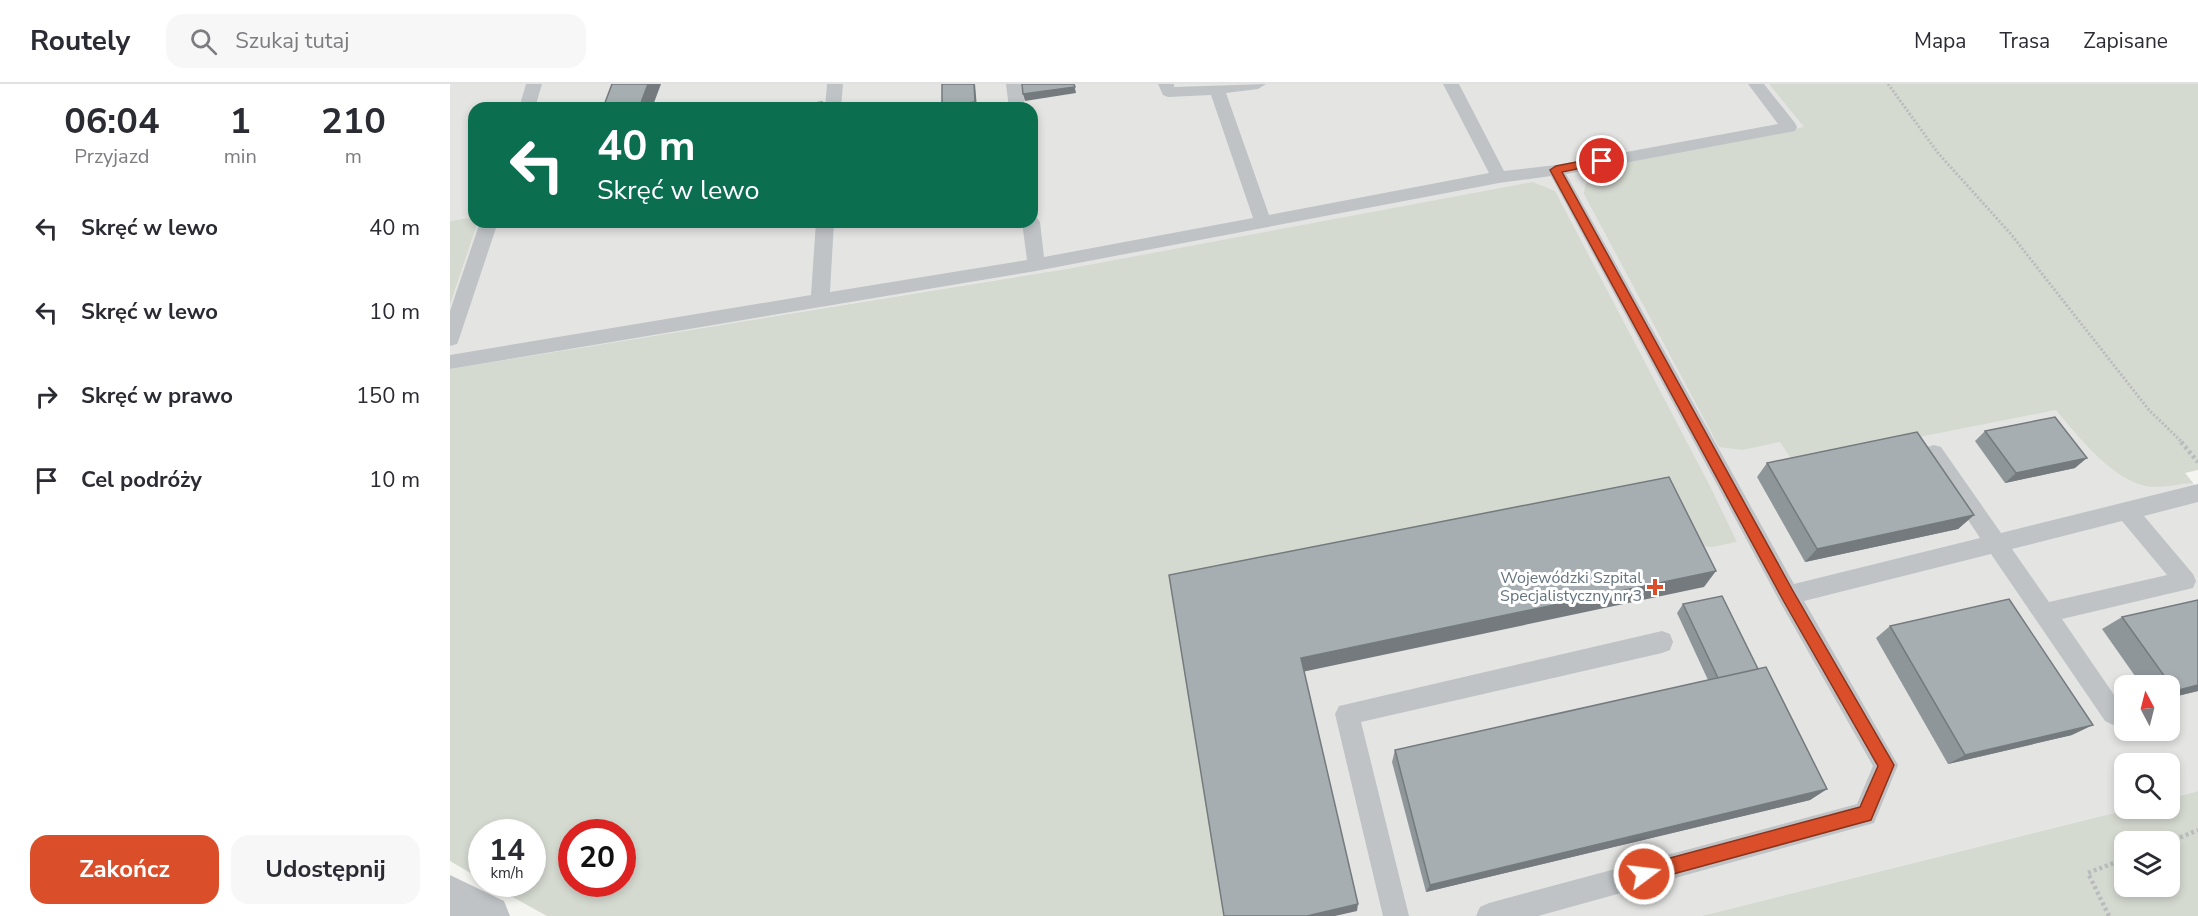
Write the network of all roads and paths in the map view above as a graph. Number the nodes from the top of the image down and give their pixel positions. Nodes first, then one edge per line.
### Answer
1 (534, 84) edge
2 (835, 84) edge
3 (1014, 84) edge
4 (1166, 84) edge
5 (1258, 84) edge
6 (1451, 84) edge
7 (1756, 84) edge
8 (1888, 84) edge
9 (1217, 90) junction
10 (528, 102) edge
11 (834, 102) edge
12 (1016, 102) edge
13 (1556, 170) junction
14 (1499, 177) junction
15 (1263, 222) junction
16 (487, 228) edge
17 (825, 228) edge
18 (1031, 228) edge
19 (1036, 266) junction
20 (820, 301) junction
21 (450, 339) edge
22 (450, 362) edge
23 (1934, 453) edge
24 (2198, 462) edge
25 (2198, 493) edge
26 (2127, 511) junction
27 (1998, 544) junction
28 (1788, 595) junction
29 (2045, 613) junction
30 (1662, 642) dead end
31 (2113, 713) dead end
32 (2198, 830) edge
33 (2180, 837) edge
34 (2114, 863) edge
35 (1396, 916) edge
36 (1489, 916) edge
37 (2109, 916) edge

1 - 10 lane
2 - 11 lane
3 - 12 lane
4 - 9 lane
5 - 9 lane
6 - 14 lane
7 - 13 lane
8 - 24 path
9 - 15 lane
13 - 14 lane
13 - 28 lane
14 - 15 lane
15 - 19 lane
16 - 21 lane
17 - 20 lane
18 - 19 lane
19 - 20 lane
20 - 22 lane
23 - 27 lane
25 - 26 lane
26 - 27 lane
26 - 29 lane
27 - 28 lane
27 - 29 lane
28 - 36 lane
29 - 31 lane
30 - 35 lane
32 - 33 path
34 - 37 path

